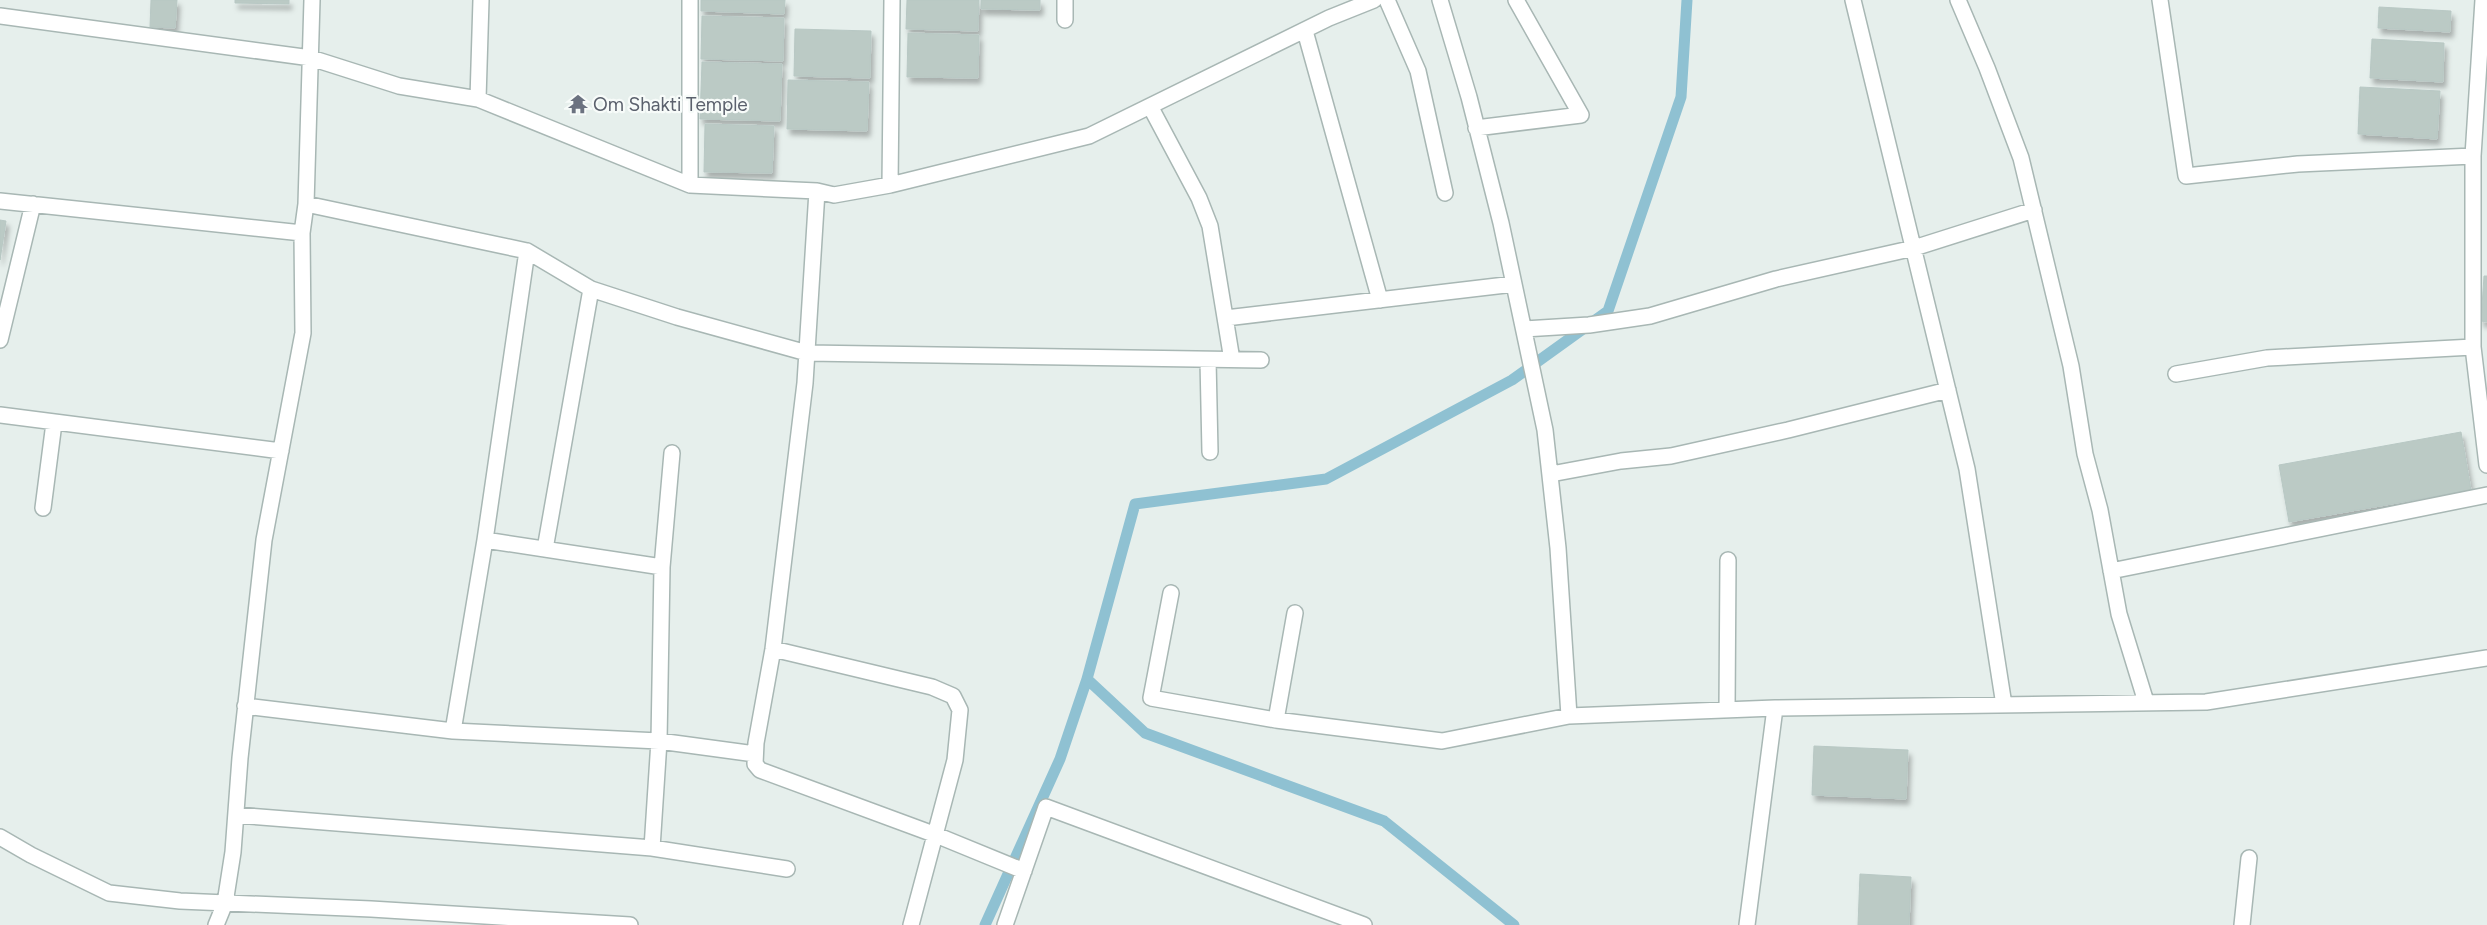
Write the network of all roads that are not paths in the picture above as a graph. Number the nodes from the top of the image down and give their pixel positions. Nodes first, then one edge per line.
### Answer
1 (312, 0) edge
2 (481, 0) edge
3 (690, 0) edge
4 (892, 0) edge
5 (1065, 0) edge
6 (1374, 0) edge
7 (1386, 0) edge
8 (1440, 0) edge
9 (1516, 0) edge
10 (1853, 0) edge
11 (1958, 0) edge
12 (2160, 0) edge
13 (2484, 0) edge
14 (0, 16) edge
15 (1065, 20) dead end
16 (1305, 31) junction
17 (311, 58) junction
18 (478, 99) junction
19 (1150, 106) junction
20 (1476, 128) junction
21 (2473, 156) junction
22 (690, 184) junction
23 (890, 185) junction
24 (817, 191) junction
25 (1445, 193) dead end
26 (0, 201) edge
27 (33, 204) junction
28 (306, 204) junction
29 (2034, 210) junction
30 (302, 234) junction
31 (1914, 248) junction
32 (528, 251) junction
33 (1514, 284) junction
34 (591, 289) junction
35 (1380, 300) junction
36 (1226, 318) junction
37 (1525, 334) junction
38 (0, 340) edge
39 (2473, 347) junction
40 (807, 353) junction
41 (1208, 360) junction
42 (1232, 360) junction
43 (1261, 360) dead end
44 (2176, 374) dead end
45 (1948, 390) junction
46 (0, 415) edge
47 (54, 423) junction
48 (281, 451) junction
49 (672, 452) dead end
50 (1210, 452) dead end
51 (2487, 465) edge
52 (1551, 474) junction
53 (2487, 495) edge
54 (43, 508) dead end
55 (485, 540) junction
56 (545, 549) junction
57 (1728, 560) dead end
58 (662, 567) junction
59 (2111, 571) junction
60 (1171, 593) dead end
61 (1295, 613) dead end
62 (773, 649) junction
63 (2487, 658) edge
64 (2146, 702) junction
65 (2004, 704) junction
66 (245, 706) junction
67 (1775, 708) junction
68 (1727, 710) junction
69 (1570, 716) junction
70 (1276, 720) junction
71 (453, 731) junction
72 (659, 742) junction
73 (755, 754) junction
74 (236, 814) junction
75 (936, 835) junction
76 (0, 837) edge
77 (652, 848) junction
78 (2249, 858) dead end
79 (787, 869) dead end
80 (1024, 871) junction
81 (225, 903) junction
82 (216, 925) edge
83 (630, 925) edge
84 (911, 925) edge
85 (1005, 925) edge
86 (1364, 925) edge
87 (1747, 925) edge
88 (2242, 925) edge

1 - 17 street
2 - 18 street
3 - 22 street
4 - 23 street
5 - 15 street
6 - 16 street
7 - 25 street
8 - 20 street
9 - 20 street
10 - 31 street
11 - 29 street
12 - 21 street
13 - 21 street
14 - 17 street
16 - 19 street
16 - 35 street
17 - 18 street
17 - 28 street
18 - 22 street
19 - 23 street
19 - 36 street
20 - 33 street
21 - 39 street
22 - 24 street
23 - 24 street
24 - 40 street
26 - 27 street
27 - 30 street
27 - 38 street
28 - 30 street
28 - 32 street
29 - 31 street
29 - 59 street
30 - 48 street
31 - 37 street
31 - 45 street
32 - 34 street
32 - 55 street
33 - 35 street
33 - 37 street
34 - 40 street
34 - 56 street
35 - 36 street
36 - 42 street
37 - 52 street
39 - 44 street
39 - 51 street
40 - 41 street
40 - 62 street
41 - 42 street
41 - 50 street
42 - 43 street
45 - 52 street
45 - 65 street
46 - 47 street
47 - 48 street
47 - 54 street
48 - 66 street
49 - 58 street
52 - 69 street
53 - 59 street
55 - 56 street
55 - 71 street
56 - 58 street
57 - 68 street
58 - 72 street
59 - 64 street
60 - 70 street
61 - 70 street
62 - 73 street
62 - 75 street
63 - 64 street
64 - 65 street
65 - 67 street
66 - 71 street
66 - 74 street
67 - 68 street
67 - 87 street
68 - 69 street
69 - 70 street
71 - 72 street
72 - 73 street
72 - 77 street
73 - 75 street
74 - 77 street
74 - 81 street
75 - 80 street
75 - 84 street
76 - 81 street
77 - 79 street
78 - 88 street
80 - 85 street
80 - 86 street
81 - 82 street
81 - 83 street

